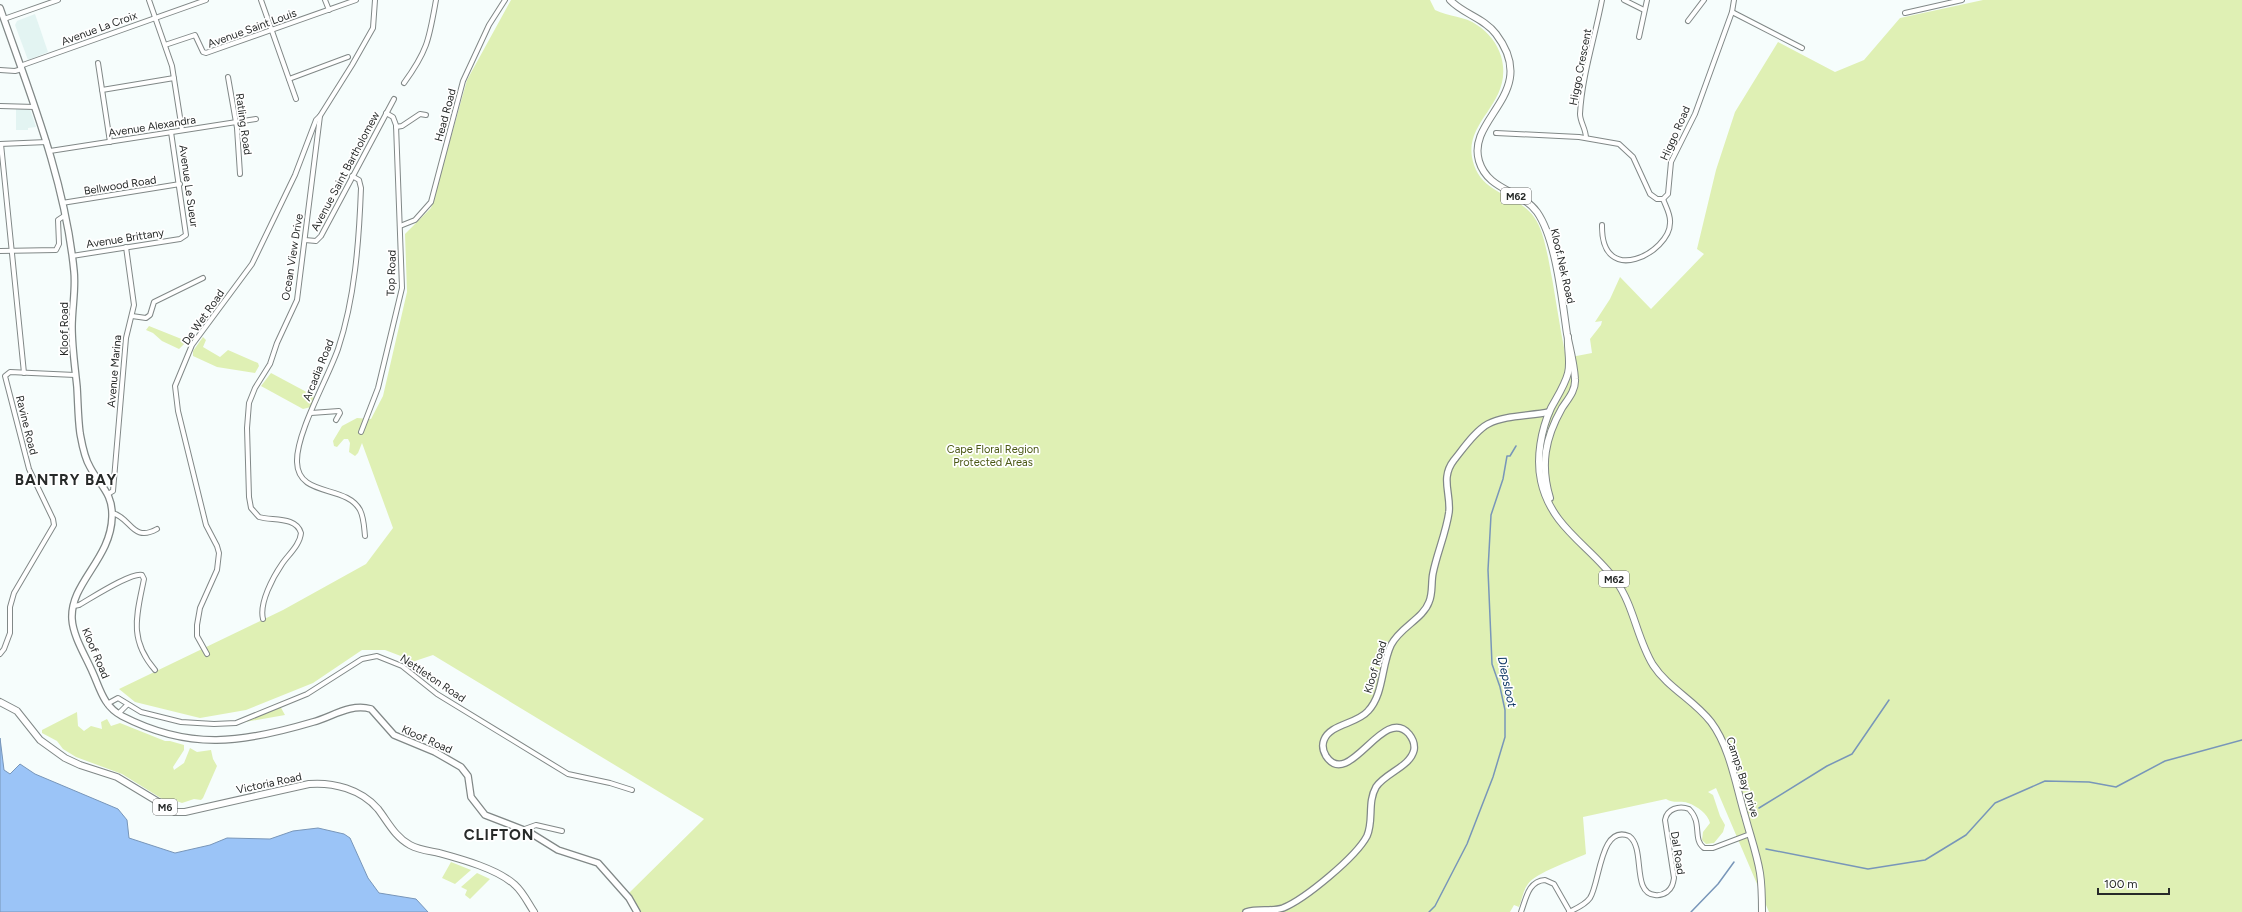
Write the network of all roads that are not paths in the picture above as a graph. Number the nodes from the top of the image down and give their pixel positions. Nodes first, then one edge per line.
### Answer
1 (58, 0) edge
2 (149, 0) edge
3 (206, 0) edge
4 (261, 0) edge
5 (325, 0) edge
6 (356, 0) edge
7 (376, 0) edge
8 (436, 0) edge
9 (505, 0) edge
10 (1450, 0) edge
11 (1602, 0) edge
12 (1624, 0) edge
13 (1648, 0) edge
14 (1704, 0) edge
15 (1734, 0) edge
16 (1962, 0) edge
17 (0, 8) edge
18 (329, 10) junction
19 (1644, 10) junction
20 (1732, 12) junction
21 (1905, 13) dead end
22 (155, 18) junction
23 (4, 19) junction
24 (1688, 21) dead end
25 (272, 30) junction
26 (1639, 37) dead end
27 (165, 45) junction
28 (1802, 48) dead end
29 (348, 57) dead end
30 (98, 63) dead end
31 (21, 67) junction
32 (0, 70) edge
33 (228, 77) dead end
34 (174, 78) junction
35 (289, 79) junction
36 (404, 83) dead end
37 (102, 90) junction
38 (296, 99) dead end
39 (394, 99) dead end
40 (0, 106) edge
41 (35, 106) junction
42 (386, 113) junction
43 (426, 115) dead end
44 (320, 116) junction
45 (256, 119) dead end
46 (236, 122) junction
47 (396, 127) junction
48 (182, 130) junction
49 (172, 132) junction
50 (1496, 133) dead end
51 (1586, 138) junction
52 (47, 142) junction
53 (110, 142) junction
54 (0, 144) edge
55 (50, 151) junction
56 (240, 174) dead end
57 (352, 176) junction
58 (180, 184) junction
59 (2, 195) edge
60 (1663, 199) junction
61 (62, 203) junction
62 (64, 216) junction
63 (1602, 225) dead end
64 (400, 226) junction
65 (180, 239) joint
66 (305, 240) junction
67 (126, 247) junction
68 (0, 251) edge
69 (11, 251) junction
70 (72, 256) junction
71 (203, 278) dead end
72 (132, 316) junction
73 (1568, 337) junction
74 (24, 373) junction
75 (75, 375) junction
76 (1562, 388) junction
77 (1574, 389) junction
78 (1557, 398) junction
79 (1565, 404) junction
80 (1549, 412) junction
81 (311, 413) junction
82 (336, 420) dead end
83 (360, 432) dead end
84 (108, 494) junction
85 (112, 513) junction
86 (1554, 513) junction
87 (157, 529) dead end
88 (365, 536) dead end
89 (74, 606) junction
90 (263, 619) dead end
91 (0, 654) edge
92 (207, 654) dead end
93 (155, 670) dead end
94 (0, 702) edge
95 (106, 704) junction
96 (127, 705) junction
97 (118, 714) junction
98 (632, 790) dead end
99 (522, 830) junction
100 (562, 831) dead end
101 (1750, 834) junction
102 (534, 912) edge
103 (636, 912) edge
104 (1246, 912) edge
105 (1521, 912) edge
106 (1570, 912) edge
107 (1762, 912) edge

1 - 23 street
2 - 22 street, Avenue Le Sueur
3 - 22 street, Avenue La Croix
4 - 25 street
5 - 18 street
6 - 18 street, Avenue Saint Louis
7 - 44 street, Ocean View Drive
8 - 36 street
9 - 64 street, Head Road
10 - 73 main road, Kloof Nek Road / M62
11 - 51 street, Higgo Crescent
12 - 19 street
13 - 19 street
14 - 24 street
15 - 20 street, Higgo Road
16 - 21 street
17 - 23 main road, Kloof Road
18 - 25 street, Avenue Saint Louis
19 - 26 street
20 - 28 street
20 - 60 street, Higgo Road
22 - 27 street, Avenue Le Sueur
22 - 31 street, Avenue La Croix
23 - 31 main road, Kloof Road
25 - 27 street, Avenue Saint Louis
25 - 35 street
27 - 34 street, Avenue Le Sueur
29 - 35 street
30 - 37 street
31 - 32 street, Avenue La Croix
31 - 41 main road, Kloof Road
33 - 46 street, Ratling Road
34 - 37 street
34 - 48 street, Avenue Le Sueur
35 - 38 street
37 - 53 street
39 - 42 street, Avenue Saint Bartholomew
40 - 41 street
41 - 52 main road, Kloof Road
42 - 47 street
42 - 57 street, Avenue Saint Bartholomew
43 - 47 street
44 - 66 street, Ocean View Drive
44 - 92 street, De Wet Road
45 - 46 street, Avenue Alexandra
46 - 48 street, Avenue Alexandra
46 - 56 street, Ratling Road
47 - 64 street, Top Road
48 - 49 street, Avenue Alexandra
49 - 53 street, Avenue Alexandra
49 - 58 street, Avenue Le Sueur
50 - 51 street
51 - 60 street
52 - 54 street
52 - 55 main road, Kloof Road
53 - 55 street, Avenue Alexandra
54 - 59 street
55 - 61 main road, Kloof Road
57 - 66 street, Avenue Saint Bartholomew
57 - 81 street, Arcadia Road
58 - 61 street, Bellwood Road
58 - 65 street, Avenue Le Sueur
59 - 69 street
60 - 63 street
61 - 62 main road, Kloof Road
62 - 69 street
62 - 70 main road, Kloof Road
64 - 83 street, Top Road
65 - 67 street, Avenue Brittany
66 - 90 street, Ocean View Drive
67 - 70 street, Avenue Brittany
67 - 72 street, Avenue Marina
68 - 69 street
69 - 74 street
70 - 75 main road, Kloof Road
71 - 72 street
72 - 84 street, Avenue Marina
73 - 76 main road, Kloof Nek Road / M62
73 - 77 main road, Kloof Nek Road / M62
74 - 75 street
74 - 91 street, Ravine Road
75 - 84 main road, Kloof Road
76 - 77 main road
76 - 78 main road, M62
77 - 79 main road, M62
78 - 79 main road
78 - 80 main road, Camps Bay Drive / M62
79 - 80 main road
79 - 86 main road, Camps Bay Drive / M62
80 - 86 main road, Camps Bay Drive / M62
80 - 104 main road, Kloof Road
81 - 82 street
81 - 88 street, Arcadia Road
84 - 85 main road, Kloof Road
85 - 87 street
85 - 89 main road, Kloof Road
86 - 101 main road, Camps Bay Drive / M62
89 - 93 street
89 - 95 main road, Kloof Road
94 - 102 main road, Victoria Road / M6
95 - 96 street, Nettleton Road
95 - 97 main road, Kloof Road
96 - 97 street
96 - 98 street, Nettleton Road
97 - 99 main road, Kloof Road
99 - 100 street
99 - 103 main road, Kloof Road
101 - 106 street, Dal Road
101 - 107 main road, Camps Bay Drive / M62
105 - 106 street

